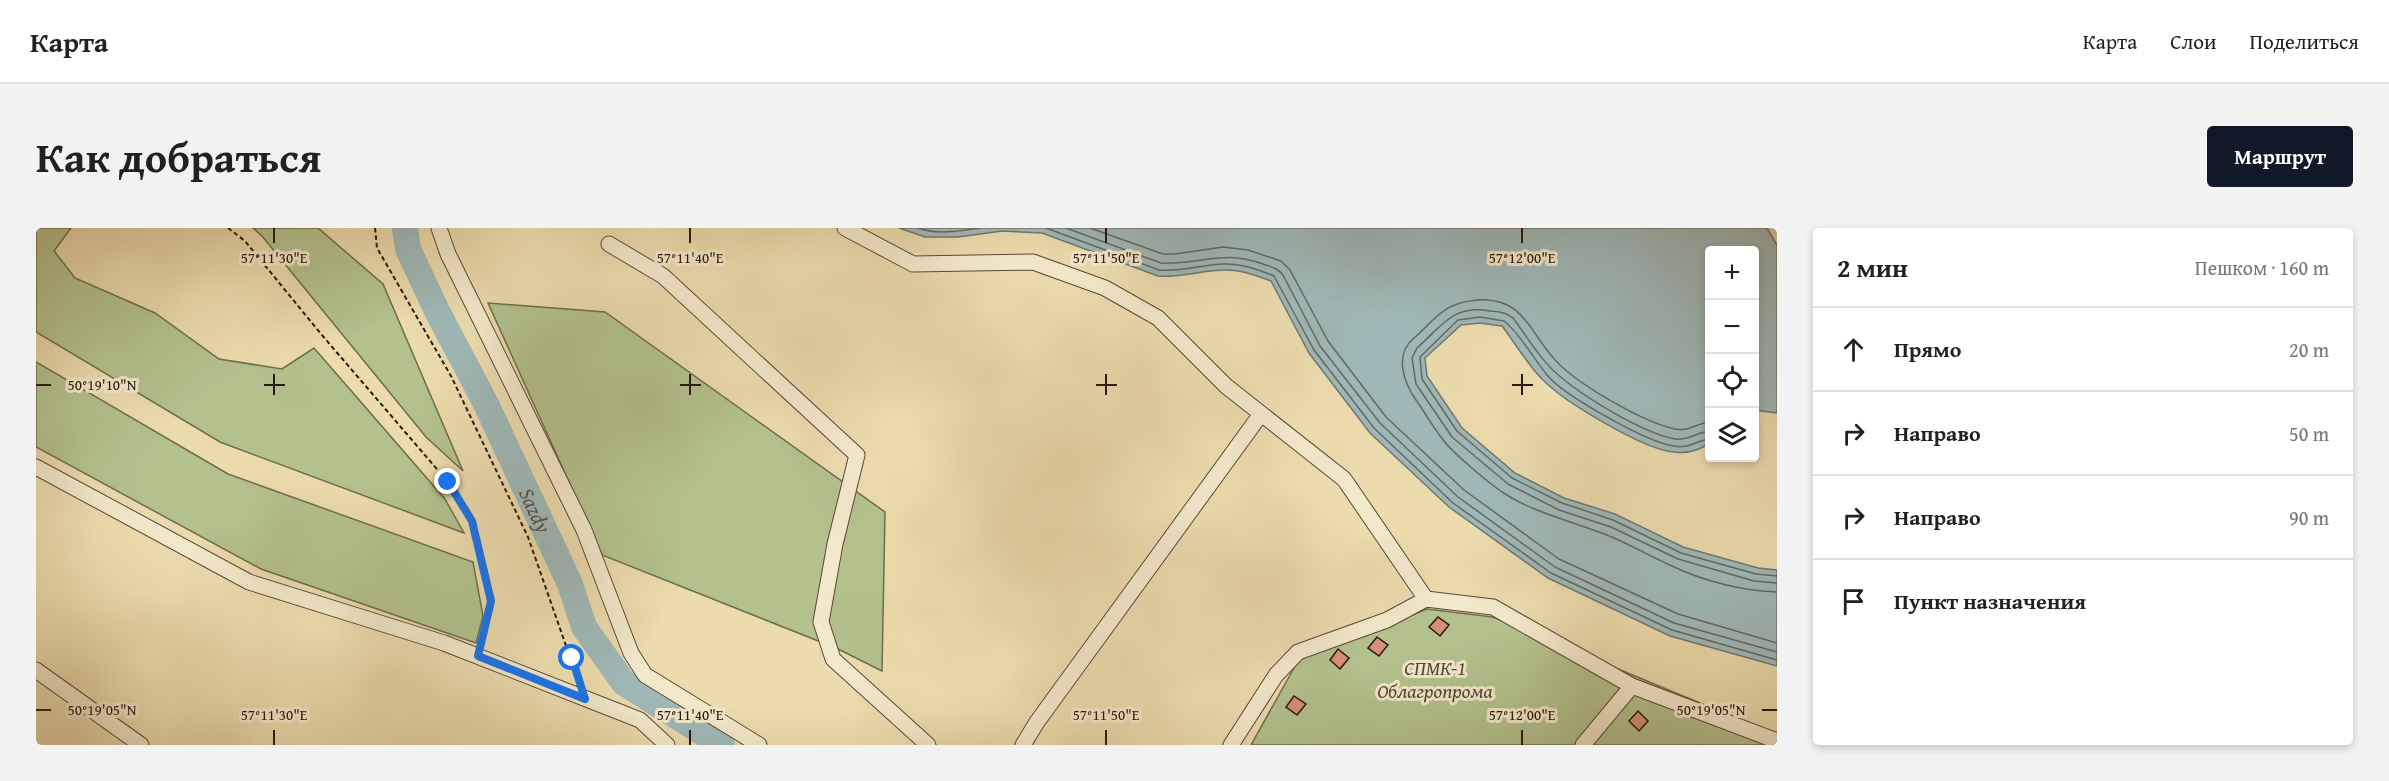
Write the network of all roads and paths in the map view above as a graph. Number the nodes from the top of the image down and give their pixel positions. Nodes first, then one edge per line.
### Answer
1 (228, 228) edge
2 (375, 228) edge
3 (439, 228) edge
4 (845, 228) edge
5 (609, 244) dead end
6 (1261, 414) junction
7 (36, 467) edge
8 (1426, 599) junction
9 (478, 656) junction
10 (36, 670) edge
11 (1632, 686) junction
12 (585, 699) junction
13 (1776, 742) edge
14 (141, 745) edge
15 (667, 745) edge
16 (759, 745) edge
17 (928, 745) edge
18 (1023, 745) edge
19 (1231, 745) edge
20 (1583, 745) edge

1 - 9 path
2 - 12 path
3 - 16 lane
4 - 6 lane
5 - 17 lane
6 - 8 lane
6 - 18 lane
7 - 9 lane
8 - 11 lane
8 - 19 lane
9 - 12 lane
10 - 14 lane
11 - 13 lane
11 - 20 lane
12 - 15 lane

